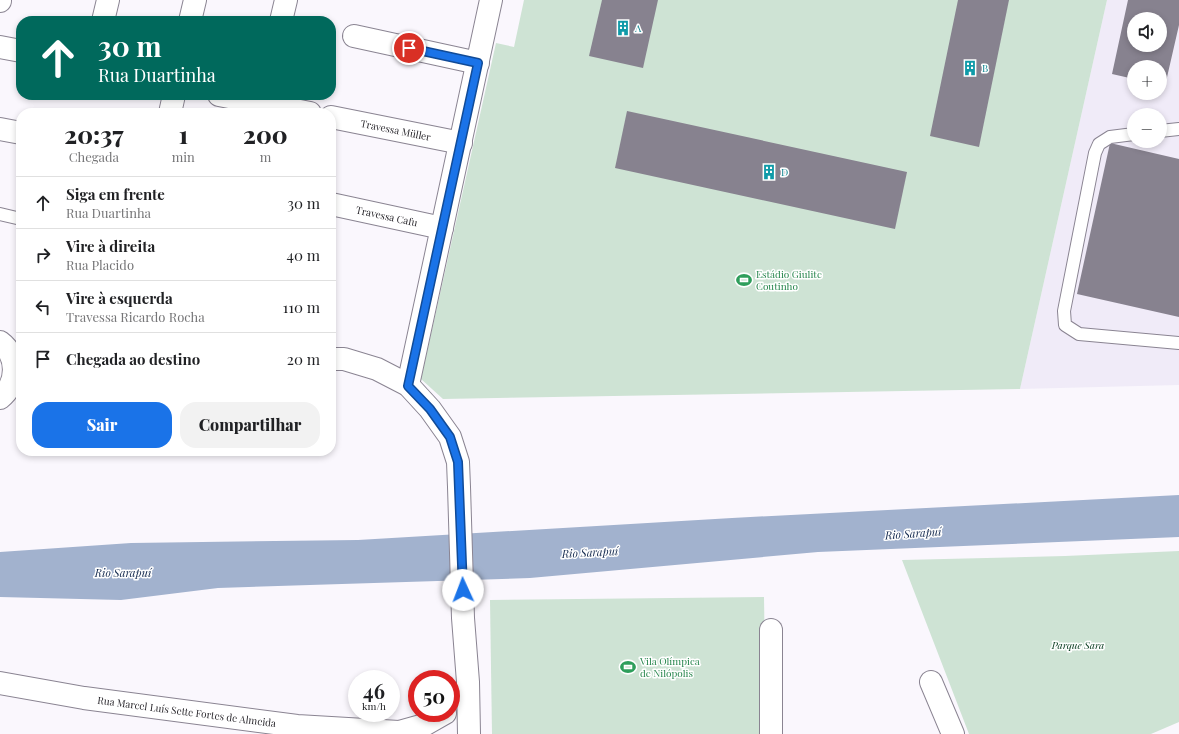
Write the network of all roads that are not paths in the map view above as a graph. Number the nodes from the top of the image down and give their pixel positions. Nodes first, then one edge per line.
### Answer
1 (108, 0) edge
2 (195, 0) edge
3 (286, 0) edge
4 (491, 0) edge
5 (105, 16) edge
6 (191, 16) edge
7 (282, 16) edge
8 (354, 36) dead end
9 (0, 47) edge
10 (16, 50) edge
11 (478, 63) junction
12 (244, 100) edge
13 (264, 104) edge
14 (284, 108) edge
15 (336, 118) edge
16 (0, 129) edge
17 (1179, 129) edge
18 (1167, 130) edge
19 (16, 132) edge
20 (1127, 135) edge
21 (461, 142) junction
22 (336, 205) edge
23 (0, 214) edge
24 (16, 218) edge
25 (442, 228) junction
26 (1179, 343) edge
27 (8, 345) edge
28 (336, 359) edge
29 (408, 386) junction
30 (16, 397) edge
31 (0, 399) edge
32 (771, 630) dead end
33 (468, 682) junction
34 (931, 682) dead end
35 (0, 683) edge
36 (460, 696) edge
37 (430, 722) edge
38 (402, 733) edge
39 (469, 734) edge
40 (772, 734) edge
41 (952, 734) edge

1 - 5 street
2 - 6 street
3 - 7 street
4 - 11 street
8 - 11 street
9 - 10 street
11 - 21 street
12 - 13 street
13 - 14 street
15 - 21 street, Travessa Müller
16 - 19 street
17 - 18 lane
20 - 26 lane
21 - 25 street
22 - 25 street, Travessa Cafu
23 - 24 lane
25 - 29 street
27 - 31 street
28 - 29 street
29 - 33 street
30 - 31 street
32 - 40 street
33 - 36 street
33 - 39 street
34 - 41 street
35 - 38 street, Rua Marcel Luís Sette Fortes de Almeida
37 - 38 street, Rua Marcel Luís Sette Fortes de Almeida

